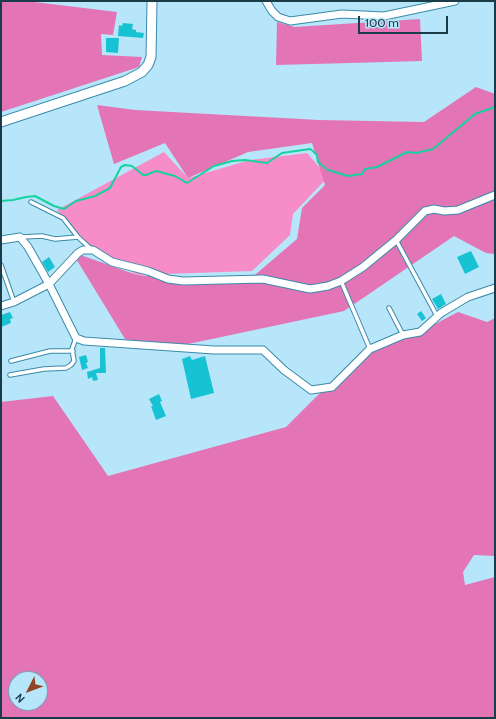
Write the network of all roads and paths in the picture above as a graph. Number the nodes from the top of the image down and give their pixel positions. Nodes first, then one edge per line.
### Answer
1 (152, 1) edge
2 (266, 1) edge
3 (455, 1) edge
4 (1, 122) edge
5 (495, 195) edge
6 (31, 202) dead end
7 (20, 237) junction
8 (78, 237) junction
9 (1, 240) edge
10 (396, 240) junction
11 (93, 250) junction
12 (1, 265) edge
13 (341, 281) junction
14 (49, 284) junction
15 (495, 288) edge
16 (14, 302) junction
17 (1, 306) edge
18 (389, 308) dead end
19 (437, 316) junction
20 (403, 335) junction
21 (76, 338) junction
22 (370, 349) junction
23 (73, 351) junction
24 (11, 361) dead end
25 (10, 375) dead end

1 - 4 street
2 - 3 street
5 - 10 street
6 - 8 lane
7 - 8 lane
7 - 9 street
7 - 14 street
8 - 11 lane
10 - 13 street
10 - 19 lane
11 - 13 street
11 - 14 street
12 - 16 lane
13 - 22 lane
14 - 16 street
14 - 21 street
15 - 19 street
16 - 17 street
18 - 20 lane
19 - 20 street
20 - 22 street
21 - 22 street
21 - 23 lane
23 - 24 lane
23 - 25 lane

